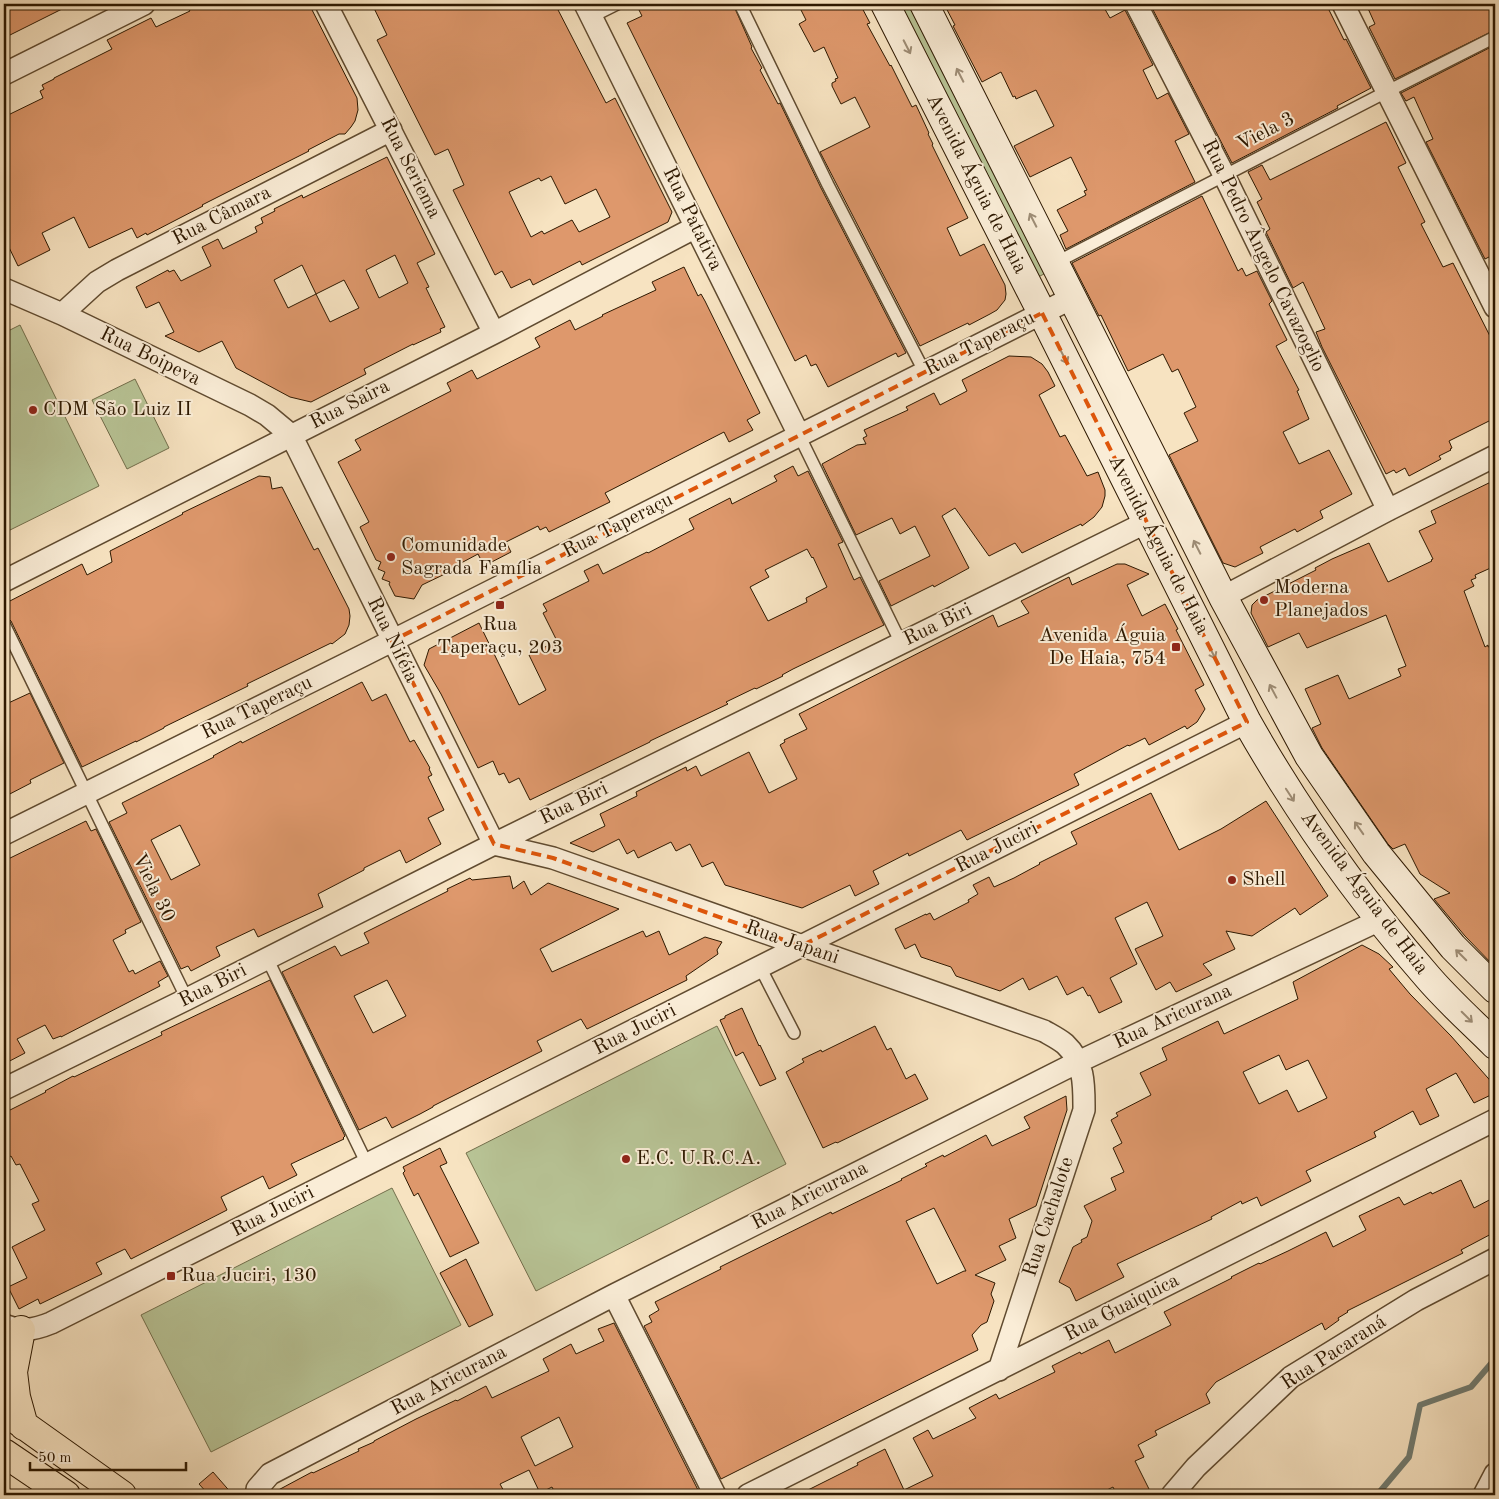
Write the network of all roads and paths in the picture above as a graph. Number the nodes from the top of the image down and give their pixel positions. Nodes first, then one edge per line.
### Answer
1 (144, 4) edge
2 (326, 4) edge
3 (617, 4) edge
4 (740, 4) edge
5 (885, 4) edge
6 (924, 4) edge
7 (1136, 4) edge
8 (1343, 4) edge
9 (588, 10) edge
10 (1495, 37) edge
11 (4, 74) edge
12 (1388, 90) junction
13 (391, 130) junction
14 (1224, 175) junction
15 (696, 228) junction
16 (1055, 263) junction
17 (4, 288) edge
18 (1058, 305) junction
19 (1495, 307) edge
20 (62, 314) junction
21 (494, 333) junction
22 (924, 373) junction
23 (290, 435) junction
24 (799, 435) junction
25 (1495, 456) edge
26 (1388, 510) junction
27 (1147, 522) junction
28 (4, 581) edge
29 (1223, 597) junction
30 (4, 624) edge
31 (392, 641) junction
32 (901, 643) junction
33 (1247, 722) junction
34 (85, 793) junction
35 (4, 834) edge
36 (494, 844) junction
37 (1380, 920) junction
38 (801, 946) junction
39 (267, 958) junction
40 (760, 967) junction
41 (1495, 989) edge
42 (187, 999) junction
43 (794, 1034) dead end
44 (1495, 1045) edge
45 (1078, 1062) junction
46 (4, 1089) edge
47 (1495, 1120) edge
48 (367, 1164) junction
49 (1495, 1259) edge
50 (614, 1295) junction
51 (12, 1327) edge
52 (999, 1370) junction
53 (14, 1418) edge
54 (4, 1453) edge
55 (1495, 1474) edge
56 (66, 1495) edge
57 (122, 1495) edge
58 (257, 1495) edge
59 (715, 1495) edge
60 (748, 1495) edge
61 (1172, 1495) edge
62 (1484, 1495) edge

1 - 11 street
2 - 13 street, Rua Seriema
3 - 9 lane
4 - 22 lane
5 -> 18 main road, Avenida Águia de Haia
16 -> 6 main road, Avenida Águia de Haia
7 - 14 street, Rua Pedro Ângelo Cavazoglio
8 - 12 street
9 - 15 street, Rua Patativa
10 - 12 lane, Viela 3
12 - 14 lane, Viela 3
12 - 19 street
13 - 20 street, Rua Câmara
13 - 21 street, Rua Seriema
14 - 16 lane, Viela 3
14 - 26 street, Rua Pedro Ângelo Cavazoglio
15 - 21 street, Rua Saira
15 - 24 street, Rua Patativa
16 - 18 main road, Avenida Águia de Haia
17 - 20 street, Rua Boipeva
18 - 22 street, Rua Taperaçu
18 -> 27 main road, Avenida Águia de Haia
29 -> 18 main road, Avenida Águia de Haia
20 - 23 street, Rua Boipeva
21 - 23 street, Rua Saira
22 - 24 street, Rua Taperaçu
23 - 28 street, Rua Saira
23 - 31 street, Rua Niféia
24 - 31 street, Rua Taperaçu
24 - 32 lane
25 - 26 street
26 - 29 street
27 - 32 street, Rua Biri
27 -> 33 main road, Avenida Águia de Haia
41 -> 29 main road, Avenida Águia de Haia
30 - 34 lane, Viela 30
31 - 34 street, Rua Taperaçu
31 - 36 street, Rua Niféia
32 - 36 street, Rua Biri
33 -> 37 main road, Avenida Águia de Haia
33 - 38 street, Rua Juciri
34 - 35 street, Rua Taperaçu
34 - 42 lane, Viela 30
36 - 38 street, Rua Japani
36 - 39 street, Rua Biri
37 -> 44 main road, Avenida Águia de Haia
37 - 45 street, Rua Aricurana
38 - 40 street, Rua Juciri
38 - 45 street, Rua Japani
39 - 42 street, Rua Biri
39 - 48 lane
40 - 43 lane
40 - 48 street, Rua Juciri
42 - 46 street, Rua Biri
45 - 50 street, Rua Aricurana
45 - 52 street, Rua Cachalote
47 - 52 street, Rua Guaiquica
48 - 51 street, Rua Juciri
49 - 61 street, Rua Pacaraná
50 - 58 street, Rua Aricurana
50 - 59 street
51 - 53 main road
52 - 60 street, Rua Guaiquica
53 - 57 main road
54 - 56 main road
55 - 62 street

